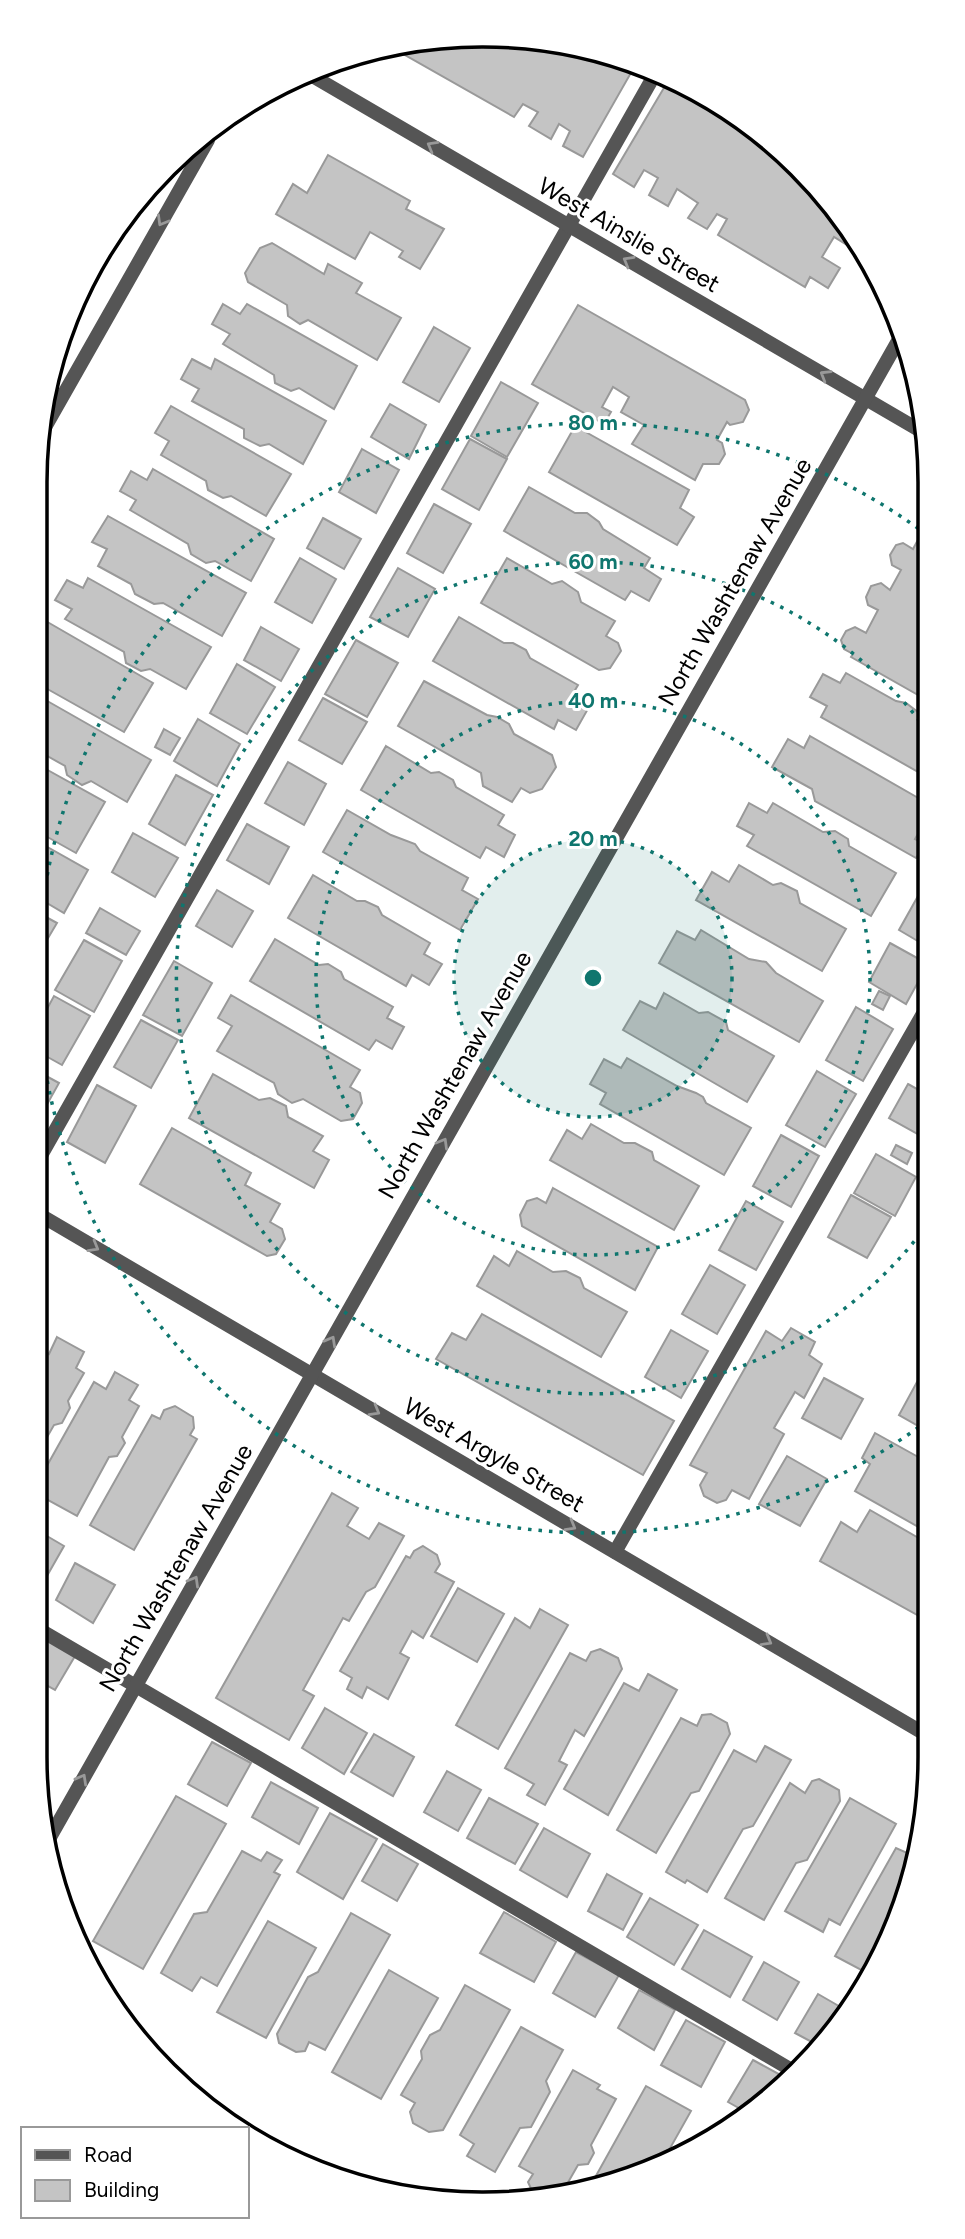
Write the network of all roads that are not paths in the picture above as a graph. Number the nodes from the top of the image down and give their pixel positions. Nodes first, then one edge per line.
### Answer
1 (317, 80) edge
2 (651, 81) edge
3 (203, 150) edge
4 (568, 226) junction
5 (896, 345) edge
6 (866, 400) junction
7 (53, 412) edge
8 (914, 427) edge
9 (918, 1022) edge
10 (47, 1145) edge
11 (47, 1219) edge
12 (312, 1374) junction
13 (615, 1552) junction
14 (47, 1634) edge
15 (135, 1685) junction
16 (918, 1730) edge
17 (54, 1830) edge
18 (787, 2067) edge

4 -> 1 street, West Ainslie Street
2 - 4 street
3 -> 7 street
6 -> 4 street, West Ainslie Street
4 - 10 street
5 - 6 street, North Washtenaw Avenue
6 - 8 street, West Ainslie Street
12 -> 6 street, North Washtenaw Avenue
9 - 13 street
11 -> 12 street, West Argyle Street
12 -> 13 street, West Argyle Street
15 -> 12 street, North Washtenaw Avenue
13 -> 16 street, West Argyle Street
14 - 15 street
17 -> 15 street, North Washtenaw Avenue
15 - 18 street

